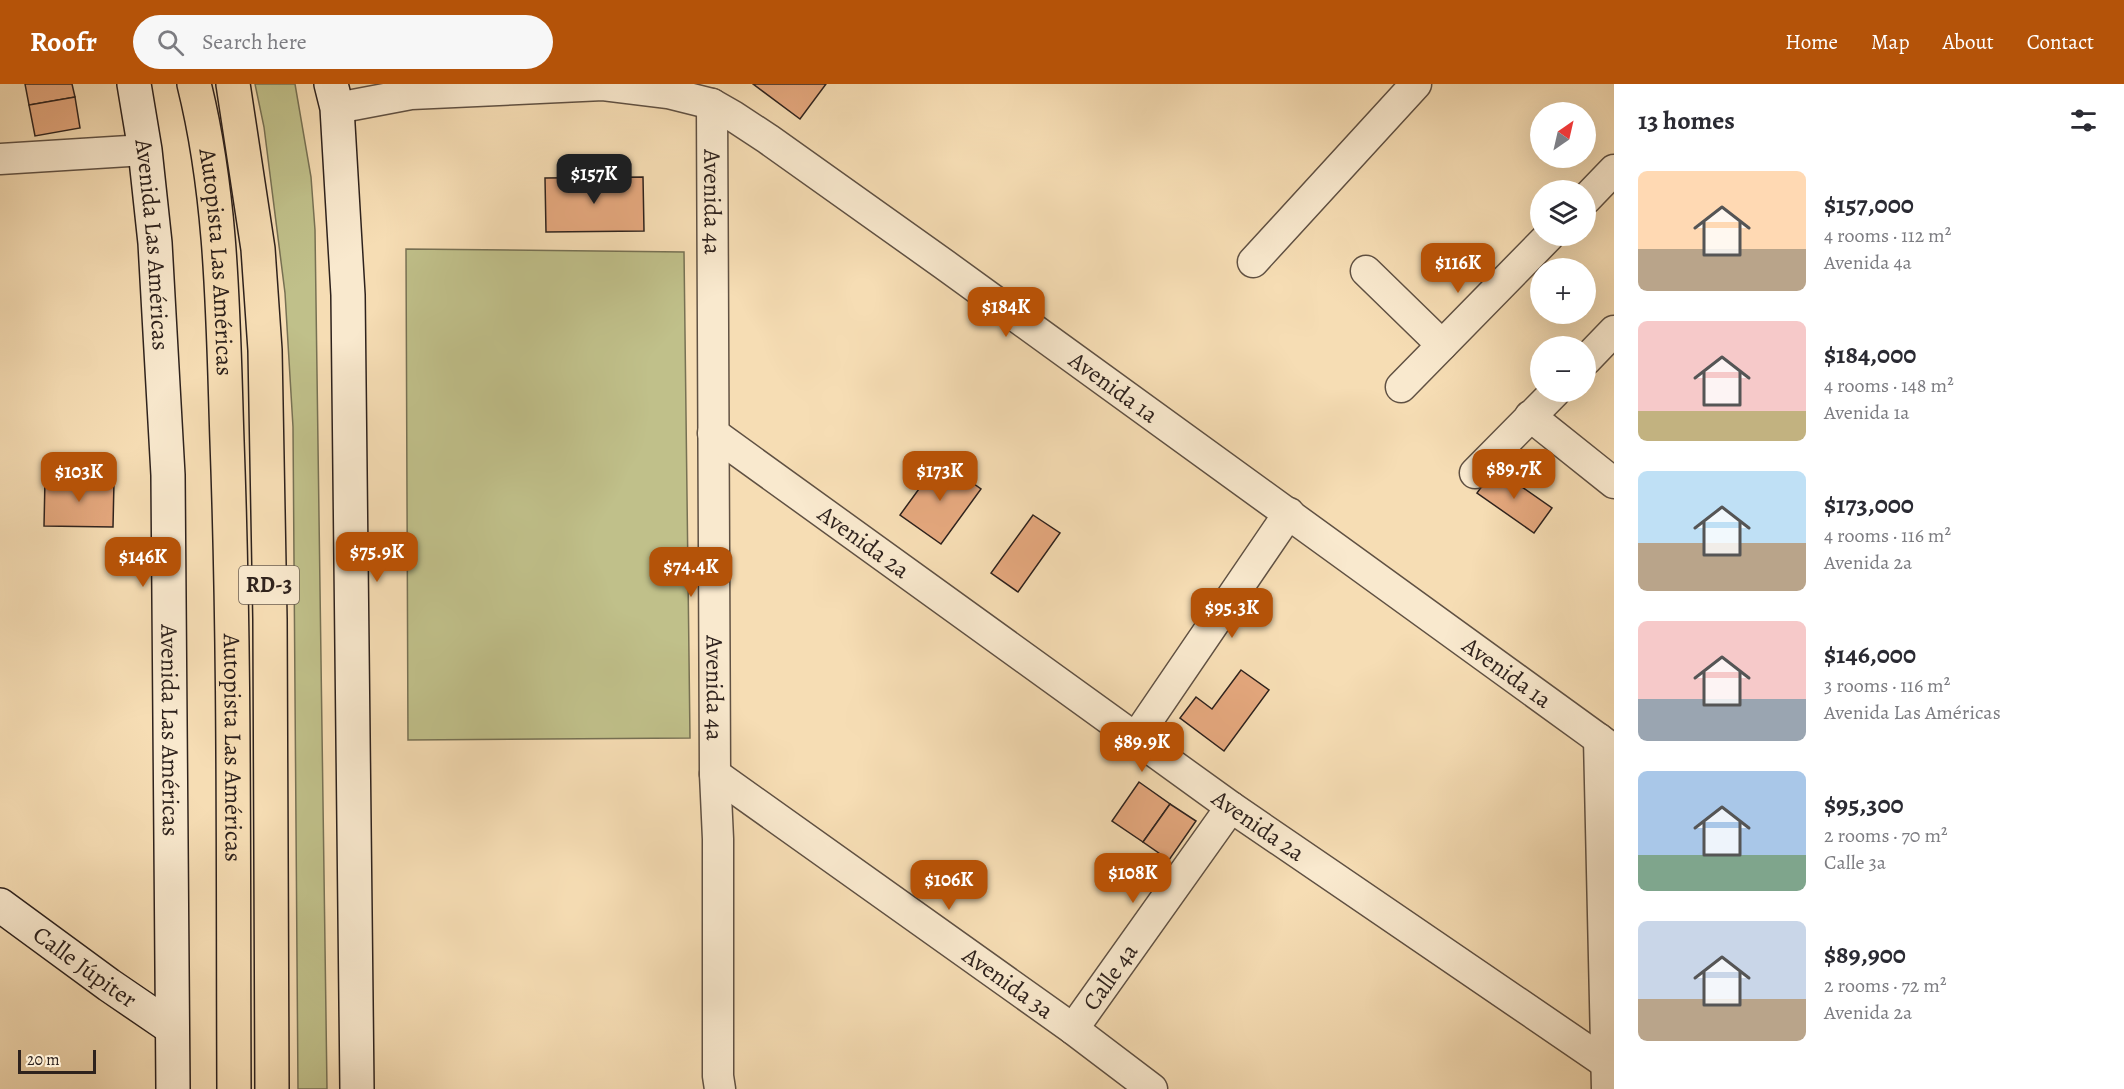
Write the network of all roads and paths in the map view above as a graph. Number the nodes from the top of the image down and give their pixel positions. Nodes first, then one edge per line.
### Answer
1 (134, 84) edge
2 (194, 84) edge
3 (233, 84) edge
4 (603, 84) edge
5 (1416, 84) edge
6 (409, 89) edge
7 (334, 96) edge
8 (712, 105) junction
9 (145, 150) junction
10 (0, 159) edge
11 (1614, 170) edge
12 (1596, 189) edge
13 (1539, 246) edge
14 (1253, 262) dead end
15 (1366, 271) dead end
16 (1614, 331) edge
17 (1442, 345) junction
18 (1596, 350) edge
19 (1401, 387) dead end
20 (1545, 402) edge
21 (1530, 416) junction
22 (713, 434) junction
23 (1475, 473) dead end
24 (1614, 483) edge
25 (1289, 513) junction
26 (1135, 738) junction
27 (1606, 745) edge
28 (715, 774) junction
29 (1231, 807) junction
30 (0, 905) edge
31 (172, 1028) junction
32 (1073, 1029) junction
33 (1606, 1076) edge
34 (173, 1089) edge
35 (234, 1089) edge
36 (272, 1089) edge
37 (357, 1089) edge
38 (720, 1089) edge
39 (1152, 1089) edge

1 - 9 street, Avenida Las Américas
2 - 35 highway, Autopista Las Américas / RD-3
3 - 36 highway, Autopista Las Américas / RD-3
4 - 6 street, Avenida 1a
4 - 8 street, Avenida 1a
5 - 14 street
6 - 7 street, Avenida 1a
7 - 37 street
8 - 22 street, Avenida 4a
8 - 25 street, Avenida 1a
9 - 10 street
9 - 31 street, Avenida Las Américas
11 - 12 street
13 - 17 street
15 - 17 street
16 - 18 street
17 - 19 street
20 - 21 street
21 - 23 street
21 - 24 street
22 - 26 street, Avenida 2a
22 - 28 street, Avenida 4a
25 - 26 street
25 - 27 street, Avenida 1a
26 - 29 street, Avenida 2a
27 - 33 street
28 - 32 street, Avenida 3a
28 - 38 street, Avenida 4a
29 - 32 street, Calle 4a
29 - 33 street, Avenida 2a
30 - 31 street, Calle Júpiter
31 - 34 street, Avenida Las Américas
32 - 39 street, Avenida 3a

